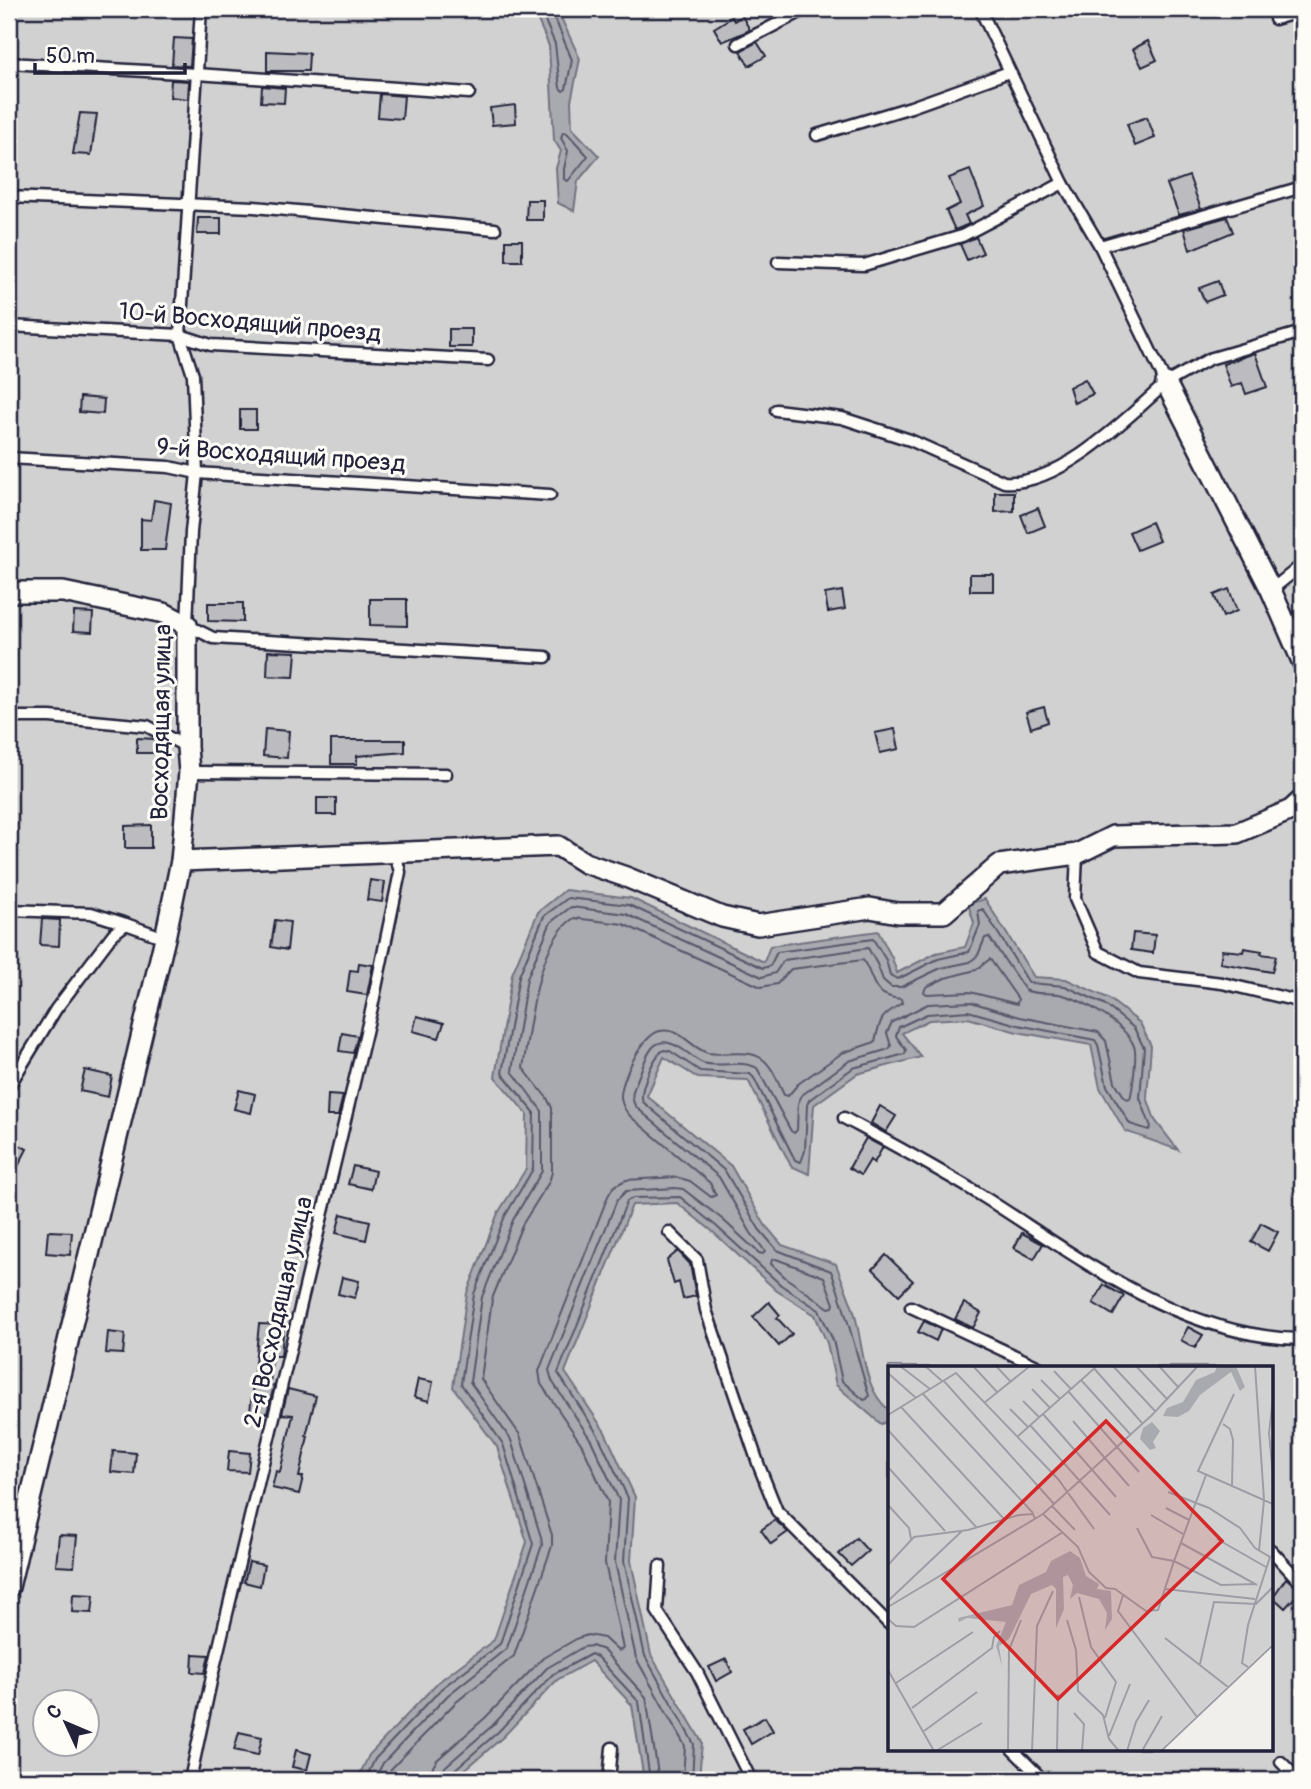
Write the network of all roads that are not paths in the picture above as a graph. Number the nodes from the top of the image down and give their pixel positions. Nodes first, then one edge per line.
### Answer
1 (201, 9) edge
2 (806, 9) edge
3 (980, 9) edge
4 (1302, 11) edge
5 (1275, 19) dead end
6 (738, 44) dead end
7 (9, 63) edge
8 (1009, 72) junction
9 (197, 74) junction
10 (469, 93) dead end
11 (817, 135) dead end
12 (1063, 183) junction
13 (1302, 187) edge
14 (9, 197) edge
15 (188, 206) junction
16 (495, 229) dead end
17 (1100, 246) junction
18 (778, 262) dead end
19 (9, 326) edge
20 (1302, 332) edge
21 (180, 335) junction
22 (488, 360) dead end
23 (1166, 383) junction
24 (776, 410) dead end
25 (9, 458) edge
26 (197, 472) junction
27 (550, 495) dead end
28 (1302, 565) edge
29 (1271, 590) junction
30 (9, 592) edge
31 (187, 625) junction
32 (546, 657) dead end
33 (1302, 661) edge
34 (9, 717) edge
35 (187, 747) junction
36 (189, 772) junction
37 (446, 774) dead end
38 (1302, 800) edge
39 (394, 853) junction
40 (1077, 854) junction
41 (181, 861) junction
42 (9, 910) edge
43 (126, 924) junction
44 (165, 937) junction
45 (1302, 1002) edge
46 (9, 1086) edge
47 (844, 1118) dead end
48 (669, 1232) dead end
49 (911, 1307) dead end
50 (1302, 1339) edge
51 (1037, 1366) edge
52 (1272, 1551) edge
53 (660, 1566) dead end
54 (1302, 1584) edge
55 (9, 1587) edge
56 (888, 1623) edge
57 (612, 1748) dead end
58 (1013, 1750) edge
59 (1281, 1762) dead end
60 (190, 1780) edge
61 (609, 1780) edge
62 (751, 1780) edge
63 (1043, 1780) edge
64 (1298, 1780) edge

1 - 9 lane, Восходящая улица
2 - 6 lane
3 - 8 lane
4 - 5 lane
7 - 9 lane
8 - 11 lane
8 - 12 lane
9 - 10 lane
9 - 15 lane, Восходящая улица
12 - 17 lane
12 - 18 lane
13 - 17 lane
14 - 15 lane
15 - 16 lane
15 - 21 lane, Восходящая улица
17 - 23 lane
19 - 21 lane, 10-й Восходящий проезд
20 - 23 lane
21 - 22 lane, 10-й Восходящий проезд
21 - 26 lane, Восходящая улица
23 - 24 lane
23 - 29 street
25 - 26 lane, 9-й Восходящий проезд
26 - 27 lane, 9-й Восходящий проезд
26 - 31 lane, Восходящая улица
28 - 29 lane
29 - 33 street
30 - 31 street
31 - 32 lane
31 - 35 street, Восходящая улица
34 - 35 lane
35 - 36 street, Восходящая улица
36 - 37 lane
36 - 41 street, Восходящая улица
38 - 40 street
39 - 40 street
39 - 41 street
39 - 60 lane, 2-я Восходящая улица
40 - 45 lane
41 - 44 street, Восходящая улица
42 - 43 lane
43 - 44 lane
43 - 46 lane
44 - 55 street, Восходящая улица
47 - 50 lane
48 - 56 lane
49 - 51 lane
52 - 54 lane
53 - 62 lane
57 - 61 lane
58 - 63 lane
59 - 64 lane

